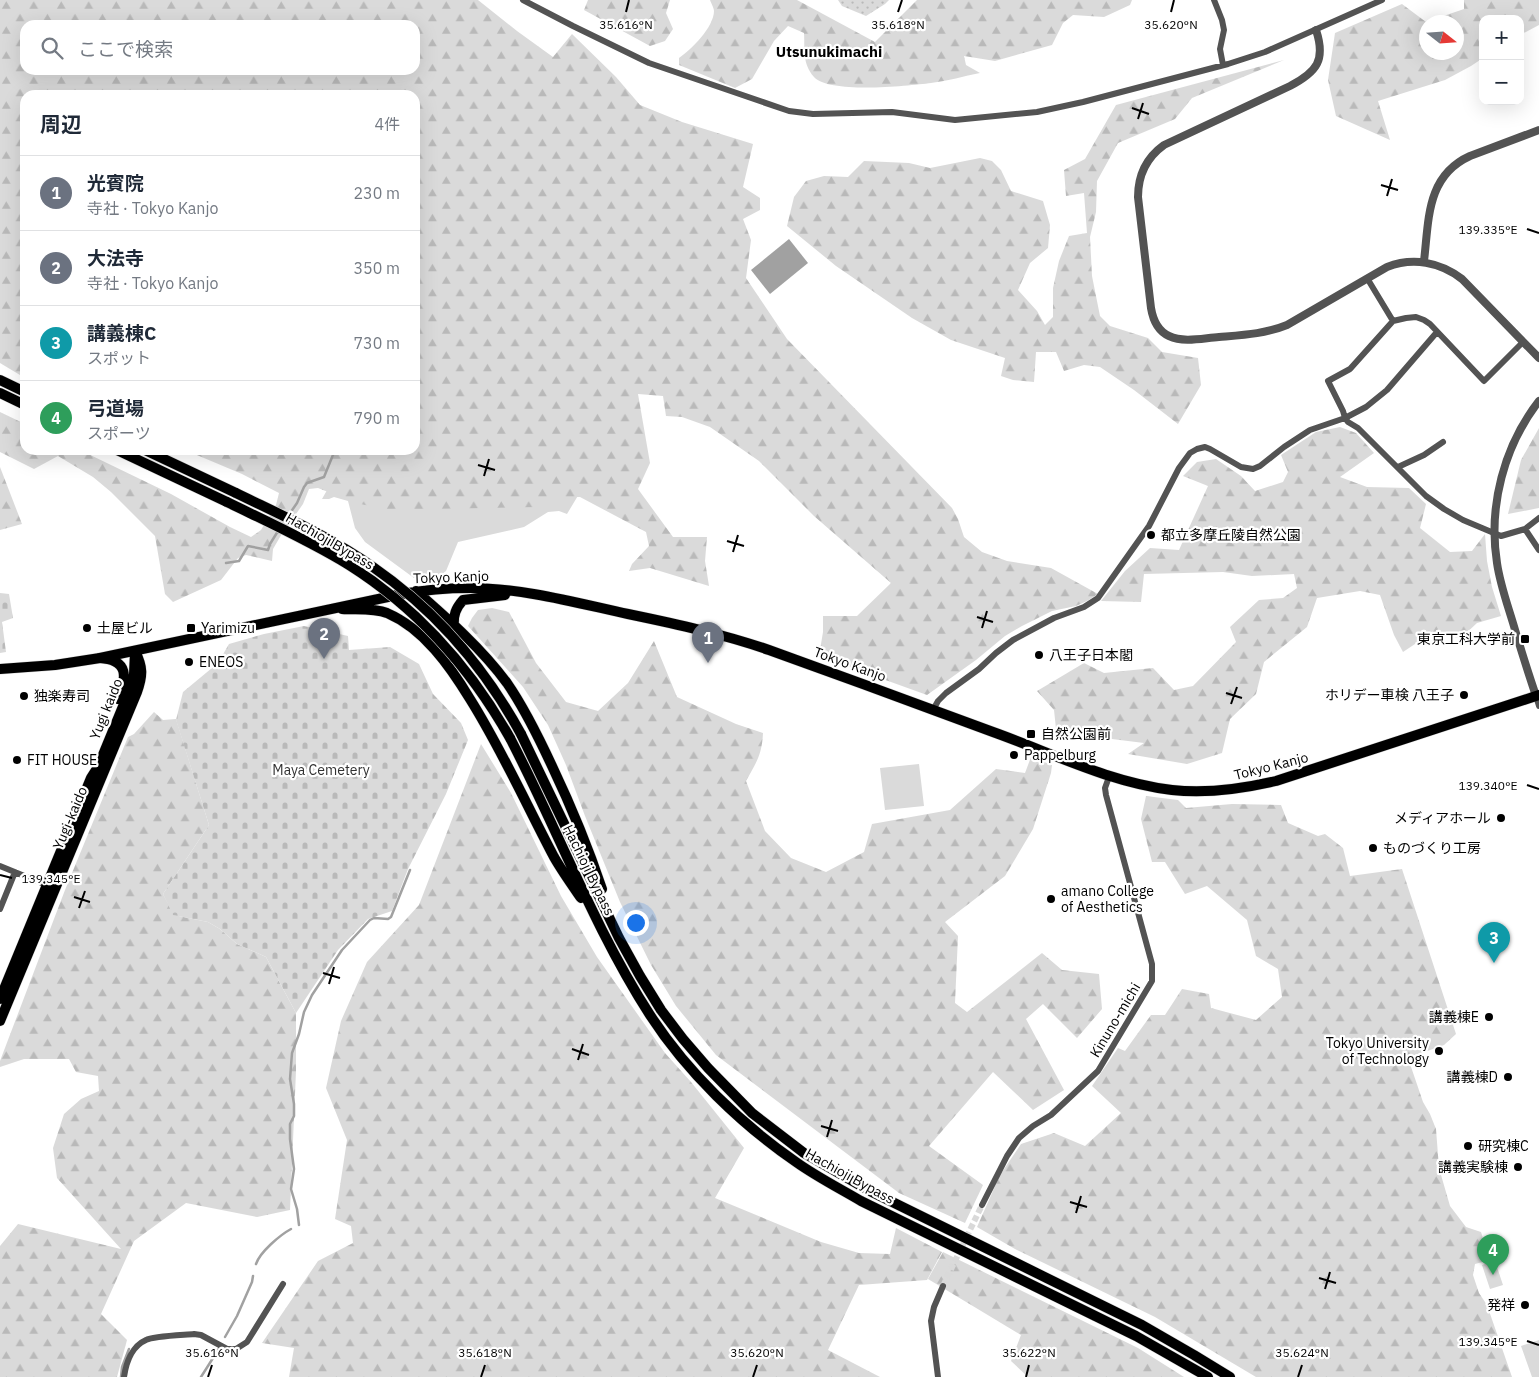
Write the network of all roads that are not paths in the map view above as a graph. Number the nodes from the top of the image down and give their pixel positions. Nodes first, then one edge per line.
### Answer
1 (523, 0) edge
2 (1214, 0) edge
3 (1382, 0) edge
4 (1316, 30) junction
5 (1223, 64) junction
6 (1539, 130) edge
7 (1424, 262) junction
8 (1367, 278) junction
9 (1393, 321) junction
10 (1437, 332) junction
11 (1523, 342) junction
12 (1539, 358) edge
13 (0, 380) edge
14 (20, 390) edge
15 (0, 393) edge
16 (1539, 401) edge
17 (20, 403) edge
18 (1345, 418) junction
19 (1443, 442) dead end
20 (127, 455) edge
21 (156, 455) edge
22 (1398, 467) junction
23 (1539, 518) edge
24 (1525, 529) junction
25 (1494, 534) junction
26 (1539, 550) edge
27 (416, 592) junction
28 (521, 592) junction
29 (402, 594) junction
30 (334, 608) junction
31 (454, 626) junction
32 (412, 629) junction
33 (135, 651) junction
34 (100, 658) junction
35 (0, 669) edge
36 (1538, 699) edge
37 (934, 710) junction
38 (92, 775) junction
39 (1109, 776) junction
40 (0, 866) edge
41 (15, 872) junction
42 (51, 887) junction
43 (0, 909) edge
44 (602, 930) junction
45 (619, 938) junction
46 (0, 999) edge
47 (0, 1022) edge
48 (982, 1205) tunnel mouth
49 (283, 1284) dead end
50 (943, 1286) tunnel mouth
51 (124, 1377) edge
52 (938, 1377) edge
53 (1208, 1377) edge
54 (1230, 1377) edge

1 - 5 street
2 - 5 street
3 - 4 street
4 - 5 street
4 - 8 street
6 - 7 street
7 - 8 street
7 - 11 street
8 - 9 street
9 - 10 street
9 - 18 street
10 - 11 street
10 - 18 street
11 - 12 street
13 - 14 main road
15 - 17 main road
16 - 25 street
18 - 22 street
18 - 37 street
19 - 22 street
20 - 44 main road, Hachioji Bypass, bridge
21 - 45 main road, Hachioji Bypass, bridge
22 - 25 street
23 - 24 street
24 - 25 street
24 - 26 street
25 - 36 street
27 - 28 main road, Tokyo Kanjo
27 - 29 main road, Tokyo Kanjo
27 - 31 main road
28 - 31 main road
28 - 37 main road, Tokyo Kanjo
29 - 30 main road, Tokyo Kanjo
29 - 32 main road
30 - 32 main road
30 - 33 main road, Tokyo Kanjo
31 - 45 main road
32 - 44 main road
33 - 34 main road
33 - 38 main road, Yugi kaido
33 - 42 main road, Yugi-kaido
34 - 35 main road
34 - 38 main road
36 - 39 main road, Tokyo Kanjo
37 - 39 main road, Tokyo Kanjo
38 - 42 main road, Yugi-kaido
39 - 48 street, Kinuno-michi
40 - 41 street
41 - 42 street
41 - 43 street
42 - 46 main road, Yugi-kaido
42 - 47 main road, Yugi-kaido
44 - 53 main road, Hachioji Bypass
45 - 54 main road, Hachioji Bypass
49 - 51 street
50 - 52 street

